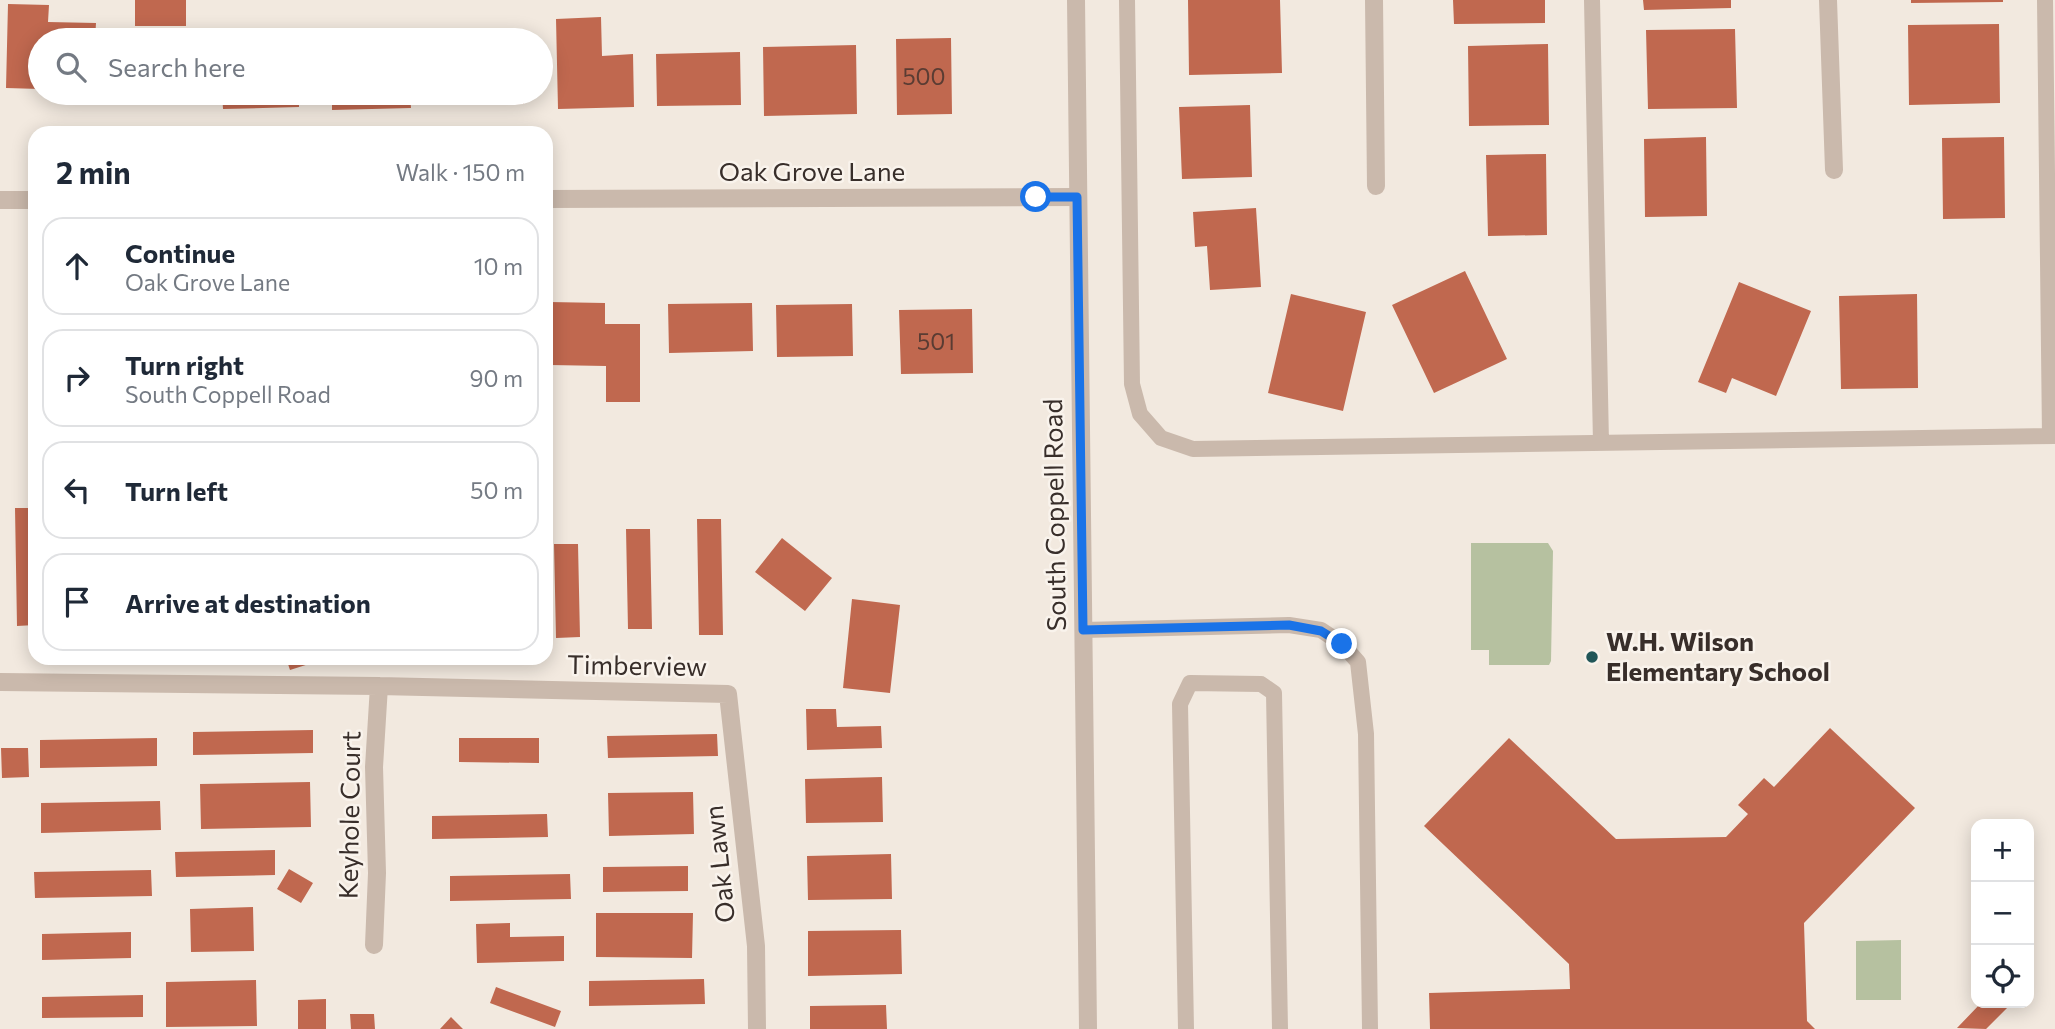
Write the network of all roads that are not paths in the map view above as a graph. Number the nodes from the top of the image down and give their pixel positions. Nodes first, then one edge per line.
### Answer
1 (1076, 0) edge
2 (1127, 0) edge
3 (1374, 0) edge
4 (1592, 0) edge
5 (1828, 0) edge
6 (2045, 0) edge
7 (1834, 170) dead end
8 (1376, 186) dead end
9 (1077, 197) junction
10 (553, 199) edge
11 (0, 200) edge
12 (28, 200) edge
13 (2052, 436) edge
14 (1601, 443) junction
15 (1083, 630) junction
16 (0, 682) edge
17 (379, 686) junction
18 (728, 694) joint
19 (374, 945) dead end
20 (757, 1029) edge
21 (1088, 1029) edge
22 (1186, 1029) edge
23 (1280, 1029) edge
24 (1370, 1029) edge

1 - 9 street, South Coppell Road
2 - 14 lane
3 - 8 street
4 - 14 lane
5 - 7 street
6 - 13 lane
9 - 10 street, Oak Grove Lane
9 - 15 street, South Coppell Road
11 - 12 street
13 - 14 lane
15 - 21 street, South Coppell Road
15 - 24 lane
16 - 17 street, Timberview
17 - 18 street, Timberview
17 - 19 street, Keyhole Court
18 - 20 street, Oak Lawn
22 - 23 lane

